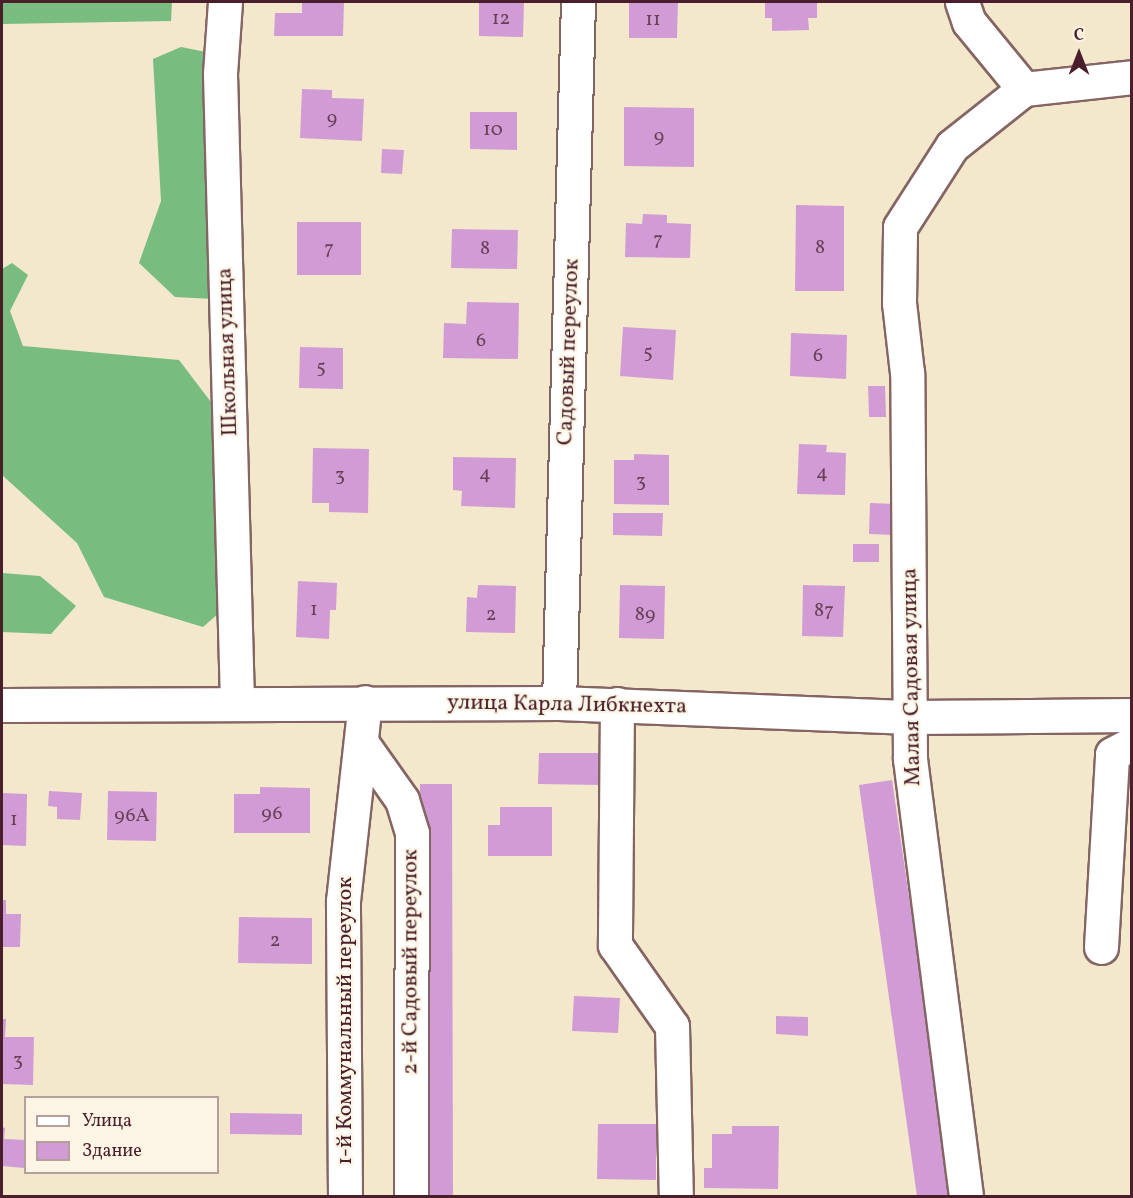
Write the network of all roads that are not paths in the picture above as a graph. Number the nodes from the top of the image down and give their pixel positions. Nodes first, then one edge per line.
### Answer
1 (225, 2) edge
2 (578, 2) edge
3 (962, 2) edge
4 (1131, 77) edge
5 (1024, 89) junction
6 (365, 702) junction
7 (237, 703) junction
8 (559, 703) junction
9 (617, 704) junction
10 (2, 705) edge
11 (1131, 715) edge
12 (911, 717) junction
13 (361, 742) junction
14 (1131, 744) edge
15 (1101, 947) dead end
16 (345, 1197) edge
17 (411, 1197) edge
18 (676, 1197) edge
19 (966, 1197) edge

1 - 7 street, Школьная улица
2 - 8 street, Садовый переулок
3 - 5 street
4 - 5 street
5 - 12 street, Малая Садовая улица
6 - 7 street, улица Карла Либкнехта
6 - 8 street, улица Карла Либкнехта
6 - 13 street, 1-й Коммунальный переулок
7 - 10 street, улица Карла Либкнехта
8 - 9 street, улица Карла Либкнехта
9 - 12 street, улица Карла Либкнехта
9 - 18 street
11 - 12 street, улица Карла Либкнехта
12 - 19 street, Малая Садовая улица
13 - 16 street, 1-й Коммунальный переулок
13 - 17 street, 2-й Садовый переулок
14 - 15 street

